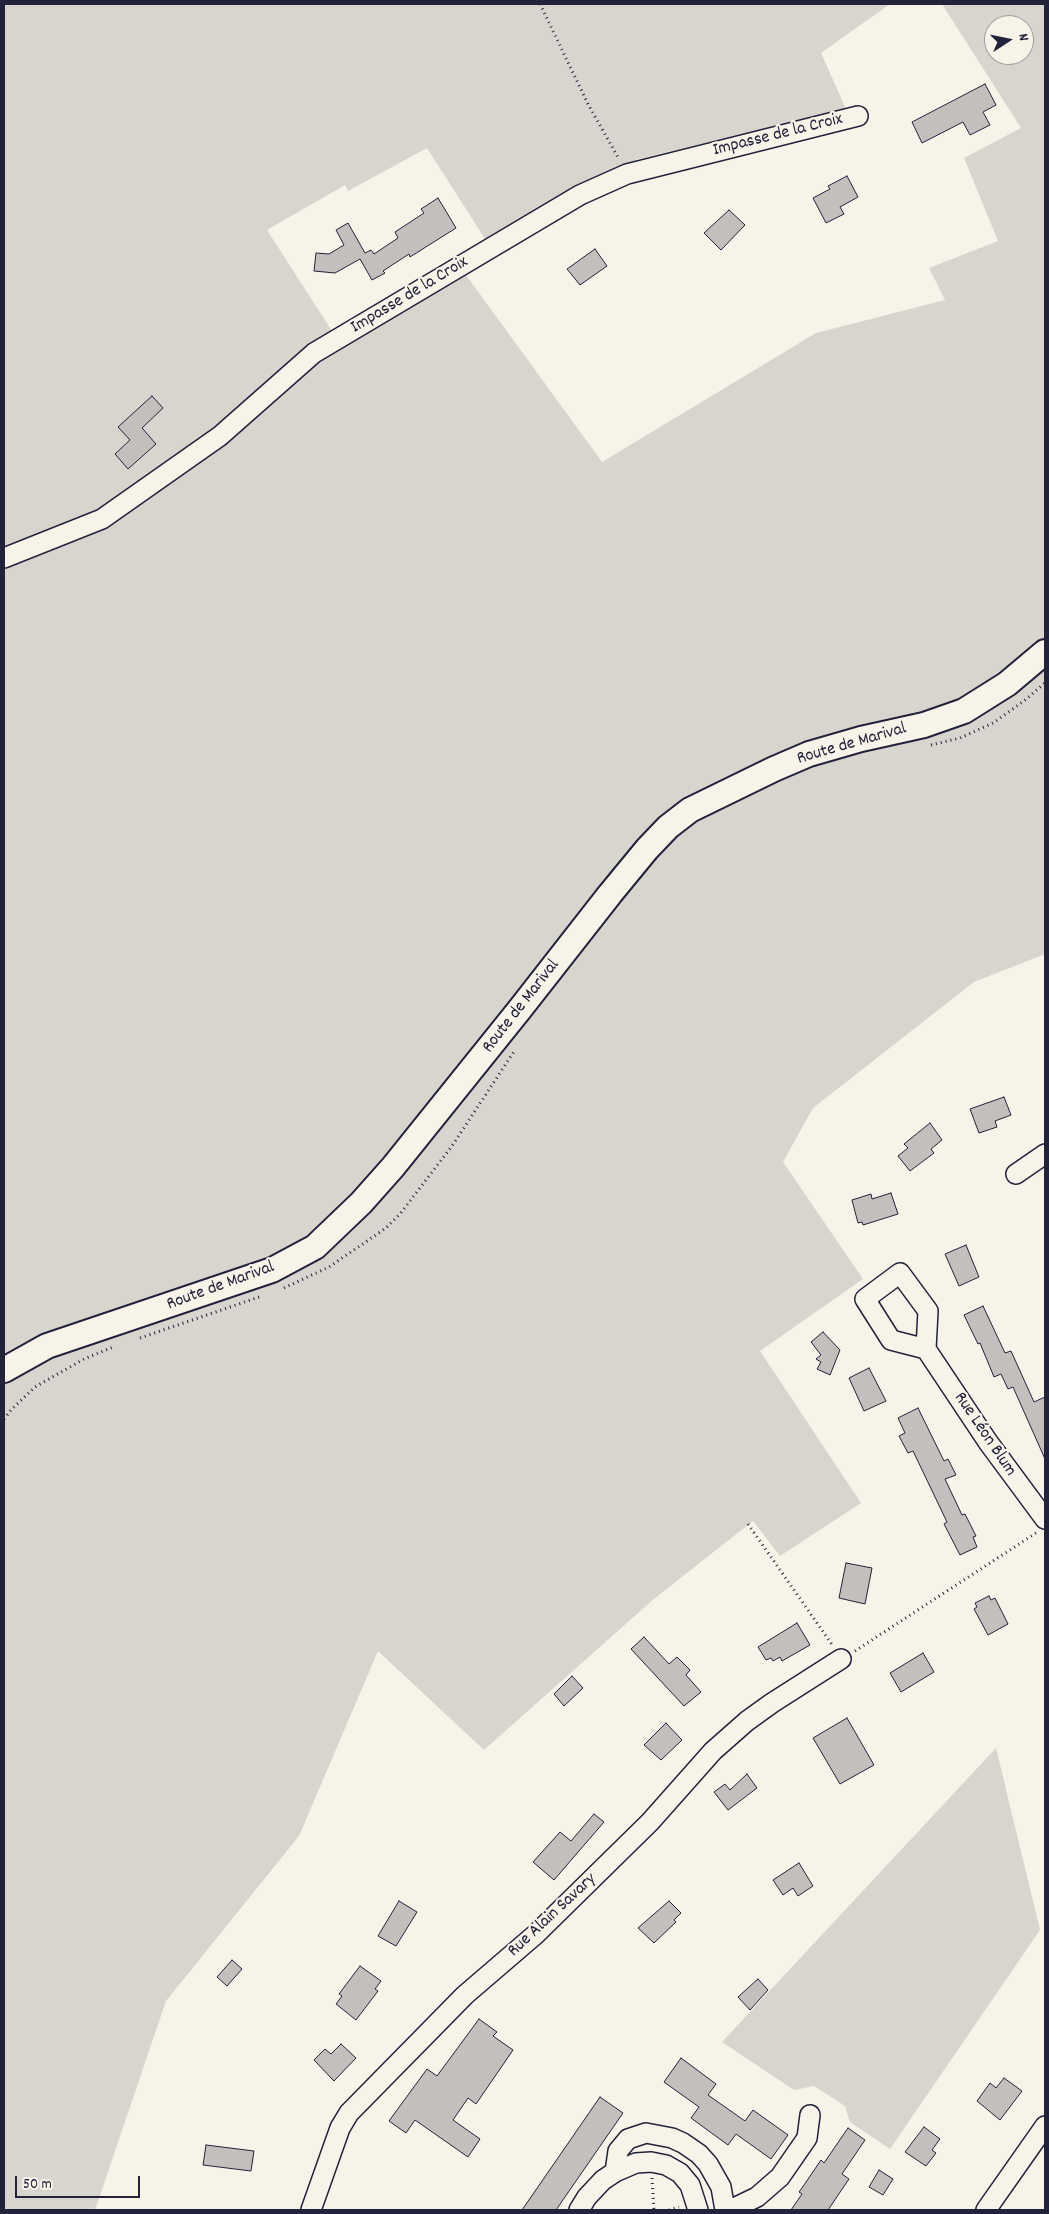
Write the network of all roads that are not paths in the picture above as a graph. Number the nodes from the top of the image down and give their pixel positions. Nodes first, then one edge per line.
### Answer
1 (858, 116) dead end
2 (4, 558) edge
3 (1045, 652) edge
4 (1045, 1154) edge
5 (1016, 1174) dead end
6 (926, 1349) dead end
7 (4, 1370) edge
8 (1041, 1526) edge
9 (841, 1659) road end
10 (810, 2115) dead end
11 (1045, 2126) edge
12 (614, 2172) junction
13 (311, 2210) edge
14 (579, 2210) edge
15 (698, 2210) edge
16 (725, 2210) edge
17 (730, 2210) edge
18 (986, 2210) edge

1 - 2 street, Impasse de la Croix
3 - 7 main road, Route de Marival
4 - 5 street
6 - 8 street, Rue Léon Blum
9 - 13 street, Rue Alain Savary
10 - 17 street
11 - 18 street
12 - 14 street
12 - 15 street
12 - 16 street

